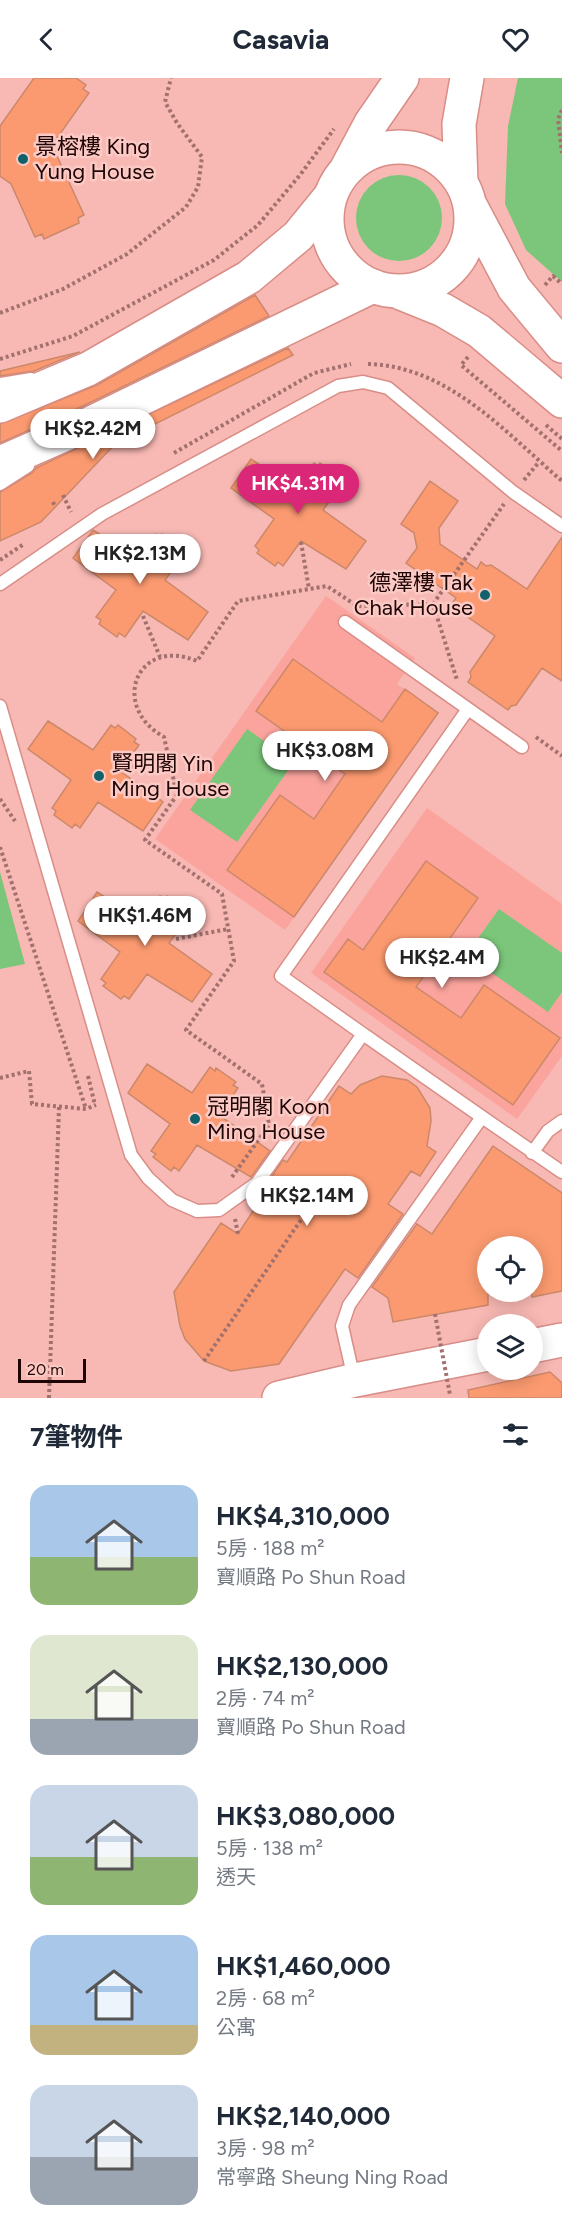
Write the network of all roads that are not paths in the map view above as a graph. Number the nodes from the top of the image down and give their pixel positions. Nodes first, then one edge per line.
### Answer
1 (402, 78) edge
2 (467, 78) edge
3 (347, 168) junction
4 (465, 193) junction
5 (329, 198) junction
6 (384, 288) junction
7 (562, 346) edge
8 (88, 369) junction
9 (0, 384) edge
10 (0, 406) edge
11 (553, 412) edge
12 (91, 423) junction
13 (0, 463) edge
14 (0, 484) edge
15 (562, 526) edge
16 (0, 584) edge
17 (345, 622) dead end
18 (0, 706) edge
19 (468, 710) junction
20 (522, 747) dead end
21 (363, 1034) junction
22 (482, 1117) junction
23 (562, 1121) edge
24 (532, 1153) junction
25 (562, 1172) edge
26 (562, 1340) edge
27 (543, 1344) edge
28 (477, 1356) edge
29 (355, 1380) junction
30 (279, 1398) edge

1 - 3 main road
2 - 4 main road
3 - 4 main road
3 - 5 main road
4 - 6 main road
4 - 7 main road
5 - 6 main road
5 - 8 main road
6 - 11 main road
6 - 12 main road
8 - 9 lane
8 - 10 main road
12 - 13 main road
12 - 14 lane
15 - 16 lane
17 - 19 lane
18 - 21 lane
19 - 20 lane
19 - 21 lane
21 - 22 lane
22 - 24 lane
22 - 29 lane
23 - 24 lane
24 - 25 lane
26 - 27 main road
28 - 29 main road
29 - 30 main road

